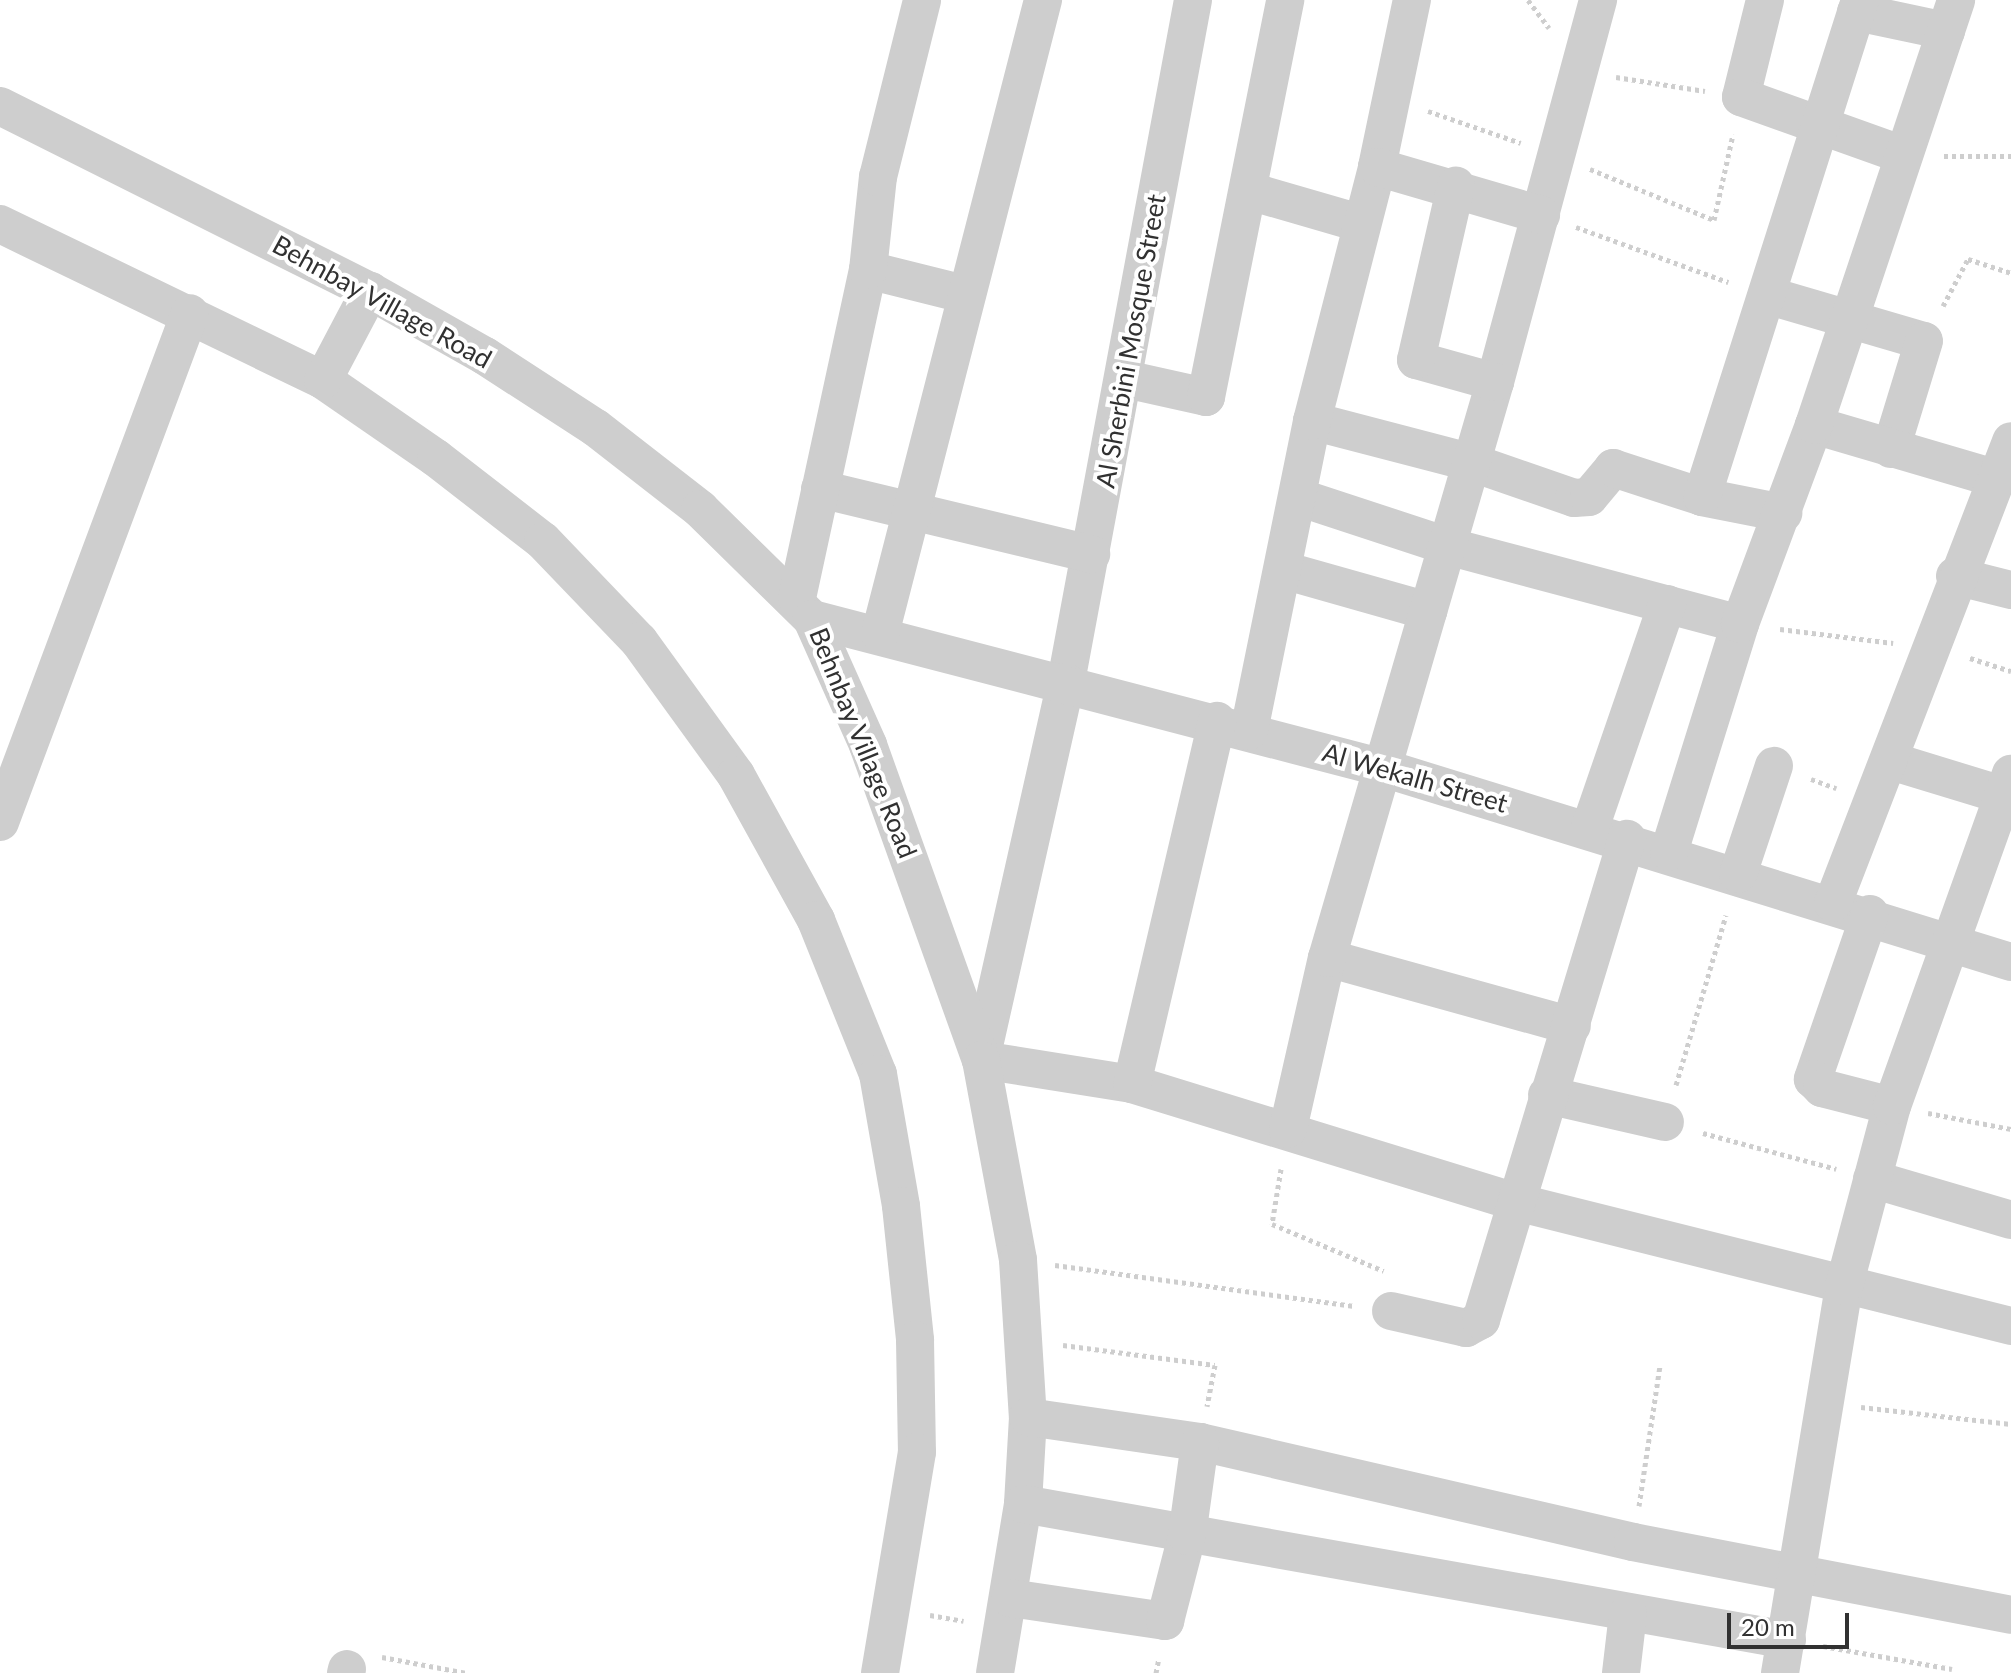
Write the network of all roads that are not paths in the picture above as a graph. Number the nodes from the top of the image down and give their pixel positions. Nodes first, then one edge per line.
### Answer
1 (922, 0) edge
2 (1043, 0) edge
3 (1193, 0) edge
4 (1285, 0) edge
5 (1412, 0) edge
6 (1598, 0) edge
7 (1765, 0) edge
8 (1858, 6) edge
9 (1951, 15) edge
10 (0, 106) edge
11 (1824, 127) junction
12 (1903, 155) junction
13 (1377, 167) junction
14 (1456, 186) junction
15 (1249, 191) junction
16 (1541, 215) junction
17 (1360, 223) junction
18 (0, 224) edge
19 (868, 270) junction
20 (370, 291) junction
21 (964, 294) junction
22 (1770, 296) junction
23 (190, 313) junction
24 (1847, 323) junction
25 (1125, 379) junction
26 (323, 380) junction
27 (1495, 382) junction
28 (1312, 421) junction
29 (1814, 425) junction
30 (2011, 441) edge
31 (1891, 449) junction
32 (1473, 463) junction
33 (1994, 478) junction
34 (820, 489) junction
35 (1298, 497) junction
36 (1702, 497) junction
37 (912, 511) junction
38 (1783, 513) junction
39 (1447, 546) junction
40 (1091, 554) junction
41 (1283, 570) junction
42 (1955, 576) junction
43 (2011, 590) edge
44 (1667, 604) junction
45 (804, 609) junction
46 (1428, 611) junction
47 (1740, 624) junction
48 (880, 634) junction
49 (1066, 682) junction
50 (1233, 726) junction
51 (1891, 761) junction
52 (1774, 766) road end
53 (1383, 768) junction
54 (2006, 784) edge
55 (0, 822) edge
56 (1590, 828) junction
57 (1627, 839) junction
58 (1669, 852) junction
59 (1738, 874) junction
60 (1833, 903) junction
61 (1870, 914) junction
62 (1947, 938) junction
63 (1327, 958) junction
64 (2011, 962) edge
65 (1572, 1026) junction
66 (981, 1060) junction
67 (1132, 1084) junction
68 (1547, 1095) junction
69 (1892, 1106) junction
70 (1665, 1122) road end
71 (1288, 1129) junction
72 (1872, 1179) junction
73 (1516, 1202) junction
74 (2011, 1220) edge
75 (1844, 1286) junction
76 (1391, 1311) road end
77 (2011, 1326) edge
78 (1028, 1417) junction
79 (1200, 1442) junction
80 (1023, 1504) junction
81 (1187, 1536) junction
82 (1795, 1573) junction
83 (1007, 1613) junction
84 (1628, 1613) junction
85 (2011, 1615) edge
86 (1783, 1656) edge
87 (880, 1673) edge
88 (995, 1673) edge
89 (1621, 1673) edge

1 - 19 street
2 - 21 street
3 - 25 street, Al Sherbini Mosque Street
4 - 15 street
5 - 13 street
6 - 16 street
7 - 11 street
8 - 9 street
8 - 11 street
9 - 12 street
10 - 20 street, Behnbay Village Road
11 - 12 street
11 - 22 street
12 - 24 street
13 - 14 street
13 - 17 street
14 - 16 street
14 - 27 street
15 - 17 street
15 - 25 street
16 - 27 street
17 - 28 street
18 - 23 street
19 - 21 street
19 - 34 street
20 - 26 street
20 - 45 street, Behnbay Village Road
21 - 37 street
22 - 24 street
22 - 36 street
23 - 26 street
23 - 55 street
24 - 29 street
24 - 31 street
25 - 40 street, Al Sherbini Mosque Street
26 - 87 street
27 - 32 street
28 - 32 street
28 - 35 street
29 - 31 street
29 - 38 street
30 - 33 street
31 - 33 street
32 - 36 street
32 - 39 street
33 - 42 street
34 - 37 street
34 - 45 street
35 - 39 street
35 - 41 street
36 - 38 street
37 - 40 street
37 - 48 street
38 - 47 street
39 - 44 street
39 - 46 street
40 - 49 street, Al Sherbini Mosque Street
41 - 46 street
41 - 50 street
42 - 43 street
42 - 51 street
44 - 47 street
44 - 56 street
45 - 48 street, Al Wekalh Street
45 - 66 street, Behnbay Village Road
46 - 53 street
47 - 58 street
48 - 49 street, Al Wekalh Street
49 - 50 street, Al Wekalh Street
49 - 66 street, Al Sherbini Mosque Street
50 - 53 street, Al Wekalh Street
50 - 67 street
51 - 54 street
51 - 60 street
52 - 59 street
53 - 56 street, Al Wekalh Street
53 - 63 street
54 - 62 street
56 - 57 street, Al Wekalh Street
57 - 58 street, Al Wekalh Street
57 - 65 street
58 - 59 street, Al Wekalh Street
59 - 60 street, Al Wekalh Street
60 - 61 street, Al Wekalh Street
61 - 62 street, Al Wekalh Street
61 - 69 street
62 - 64 street, Al Wekalh Street
62 - 69 street
63 - 65 street
63 - 71 street
65 - 68 street
66 - 67 street
66 - 78 street, Behnbay Village Road
67 - 71 street
68 - 70 street
68 - 73 street
69 - 72 street
71 - 73 street
72 - 74 street
72 - 75 street
73 - 75 street
73 - 76 street
75 - 77 street
75 - 82 street
78 - 79 street
78 - 80 street, Behnbay Village Road
79 - 81 street
79 - 82 street
80 - 81 street
80 - 83 street, Behnbay Village Road
81 - 83 street
81 - 84 street
82 - 85 street
82 - 86 street
83 - 88 street, Behnbay Village Road
84 - 86 street
84 - 89 street

